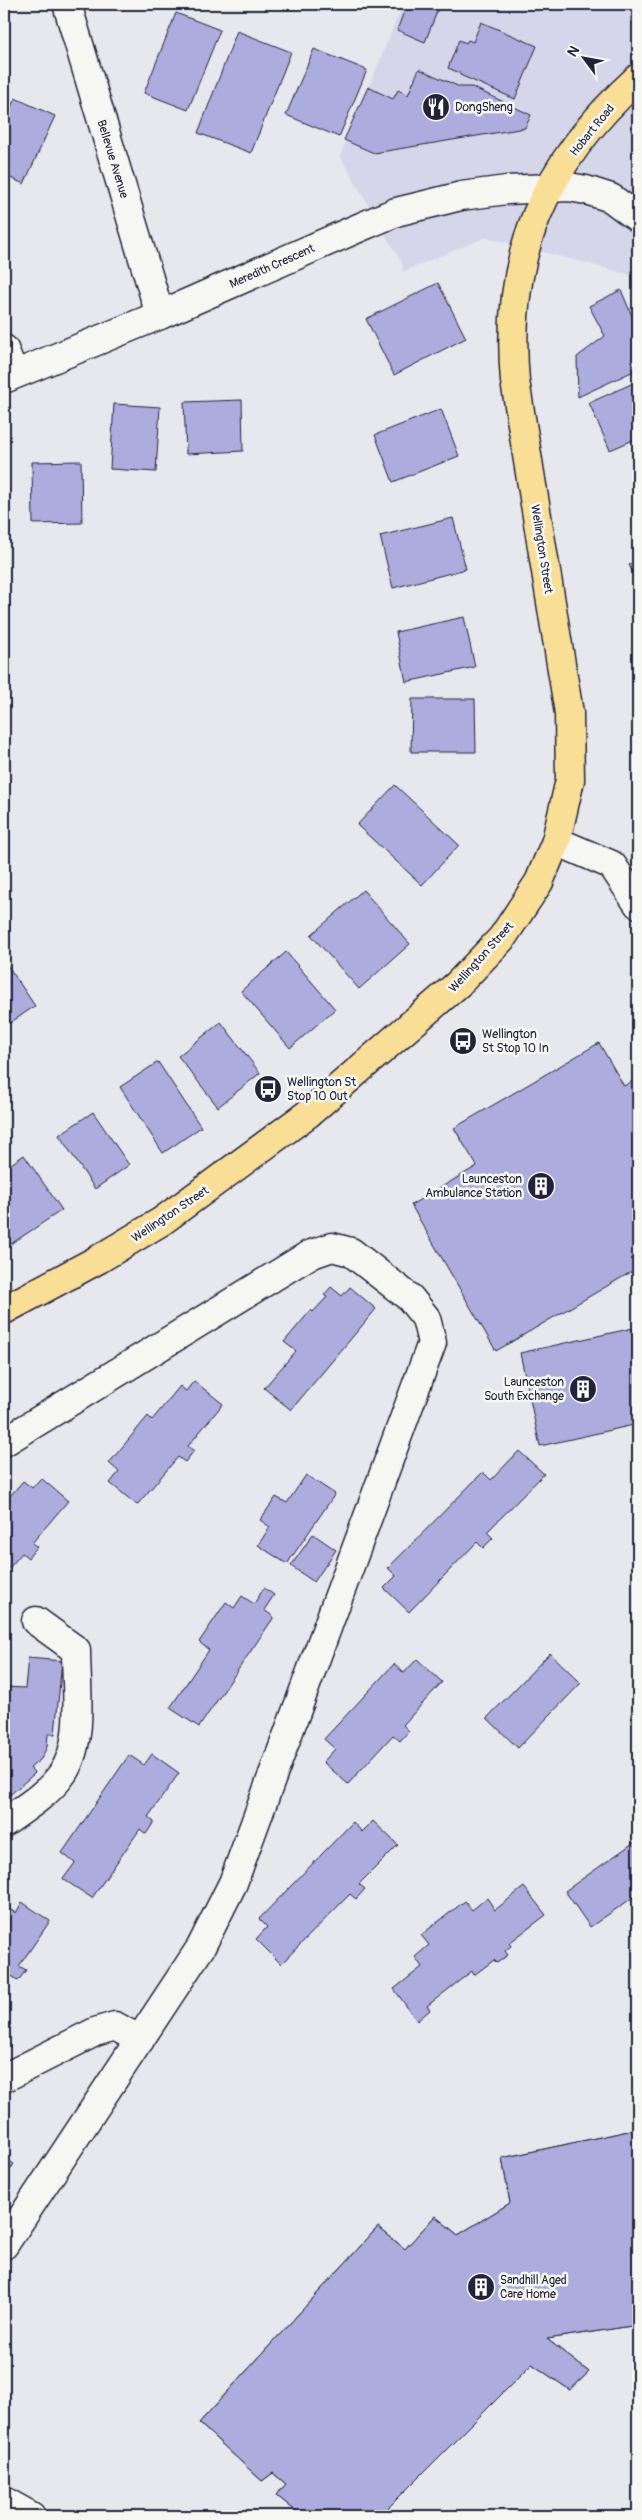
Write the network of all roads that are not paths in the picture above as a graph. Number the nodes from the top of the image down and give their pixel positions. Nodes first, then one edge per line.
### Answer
1 (67, 4) edge
2 (638, 78) edge
3 (550, 187) junction
4 (638, 218) edge
5 (160, 315) junction
6 (4, 349) edge
7 (9, 377) edge
8 (556, 841) junction
9 (638, 904) edge
10 (4, 1310) edge
11 (4, 1442) edge
12 (36, 1621) dead end
13 (4, 1823) edge
14 (140, 2040) junction
15 (4, 2078) edge
16 (4, 2245) edge
17 (4, 2501) edge
18 (31, 2516) edge

1 - 5 street, Bellevue Avenue
2 - 3 main road, Hobart Road
3 - 4 street, Meredith Crescent
3 - 5 street, Meredith Crescent
3 - 8 main road, Wellington Street
5 - 7 street, Meredith Crescent
6 - 7 street
8 - 9 street
8 - 10 main road, Wellington Street
11 - 14 street
12 - 13 street
14 - 15 street
14 - 16 street
17 - 18 street

